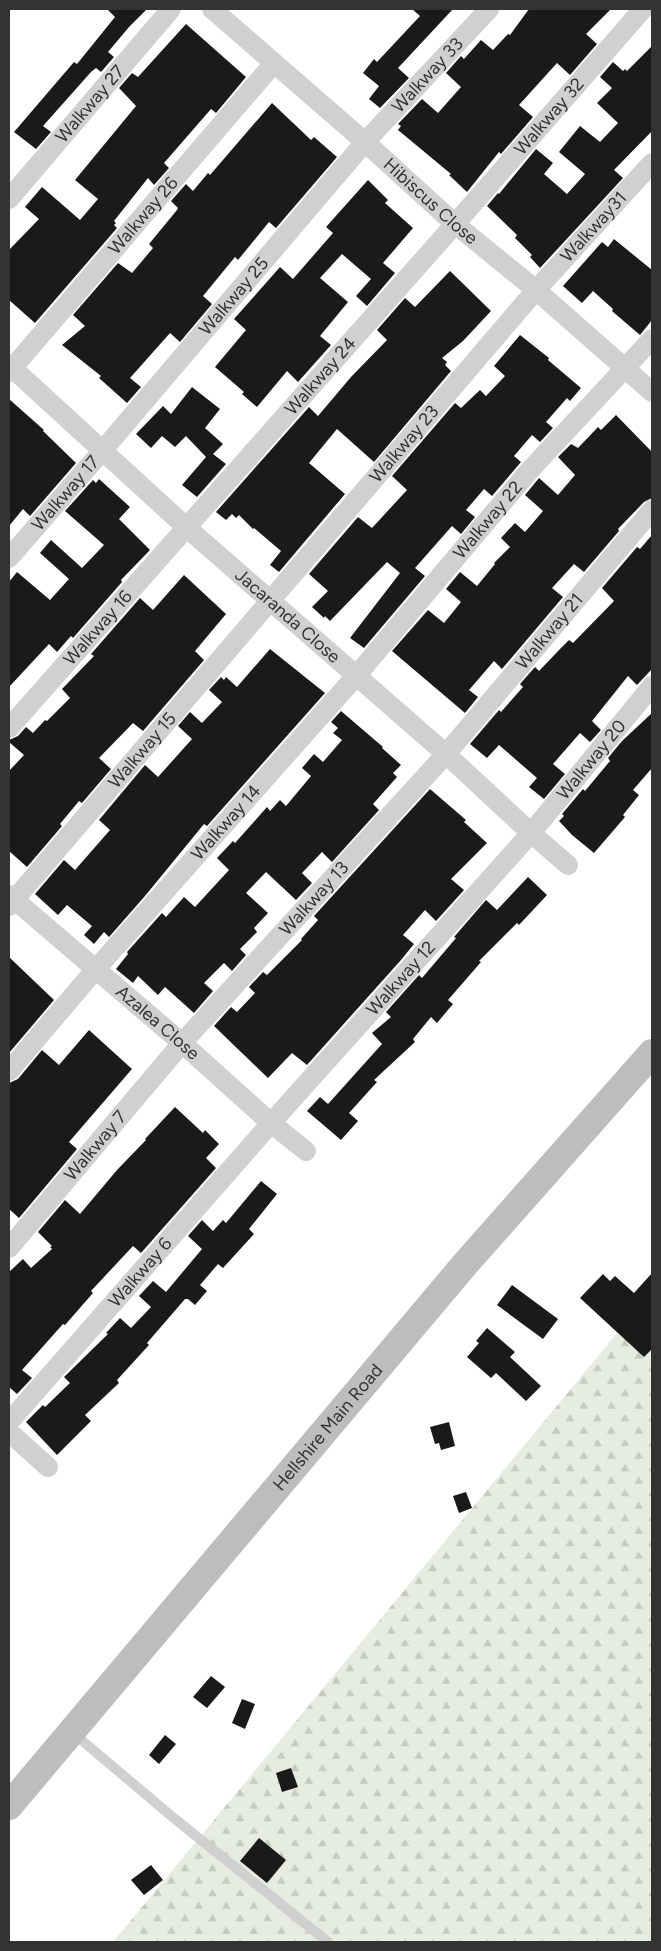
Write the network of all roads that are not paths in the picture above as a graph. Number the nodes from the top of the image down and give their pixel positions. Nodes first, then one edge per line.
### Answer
1 (171, 9) edge
2 (212, 9) edge
3 (488, 9) edge
4 (643, 9) edge
5 (274, 63) junction
6 (365, 142) junction
7 (652, 163) edge
8 (9, 200) edge
9 (455, 224) junction
10 (536, 290) junction
11 (652, 339) edge
12 (10, 369) edge
13 (625, 369) junction
14 (652, 392) edge
15 (104, 450) junction
16 (652, 510) edge
17 (186, 527) junction
18 (9, 558) edge
19 (270, 599) junction
20 (356, 676) junction
21 (652, 686) edge
22 (9, 728) edge
23 (446, 754) junction
24 (531, 833) junction
25 (568, 865) dead end
26 (11, 901) edge
27 (95, 970) junction
28 (182, 1043) junction
29 (652, 1053) edge
30 (9, 1071) edge
31 (271, 1123) junction
32 (306, 1151) dead end
33 (9, 1248) edge
34 (9, 1422) edge
35 (9, 1432) edge
36 (48, 1466) dead end
37 (72, 1732) junction
38 (9, 1806) edge
39 (328, 1942) edge

1 - 8 street, Walkway 27
2 - 5 street, Hibiscus Close
3 - 6 street, Walkway 33
4 - 9 street, Walkway 32
5 - 6 street, Hibiscus Close
5 - 12 street, Walkway 26
6 - 9 street, Hibiscus Close
6 - 15 street, Walkway 25
7 - 10 street, Walkway31
9 - 10 street, Hibiscus Close
9 - 17 street, Walkway 24
10 - 13 street, Hibiscus Close
10 - 19 street, Walkway 23
11 - 13 street, Walkway 22
12 - 15 street, Jacaranda Close
13 - 14 street, Hibiscus Close
13 - 20 street, Walkway 22
15 - 17 street, Jacaranda Close
15 - 18 street, Walkway 17
16 - 23 street, Walkway 21
17 - 19 street, Jacaranda Close
17 - 22 street, Walkway 16
19 - 20 street, Jacaranda Close
19 - 26 street, Walkway 15
20 - 23 street, Jacaranda Close
20 - 27 street, Walkway 14
21 - 24 street, Walkway 20
23 - 24 street, Jacaranda Close
23 - 28 street, Walkway 13
24 - 25 street, Jacaranda Close
24 - 31 street, Walkway 12
26 - 27 street, Azalea Close
27 - 28 street, Azalea Close
27 - 30 street, Walkway 14
28 - 31 street, Azalea Close
28 - 33 street, Walkway 7
29 - 37 main road, Hellshire Main Road
31 - 32 street, Azalea Close
31 - 34 street, Walkway 6
35 - 36 street
37 - 38 main road, Hellshire Main Road
37 - 39 lane

